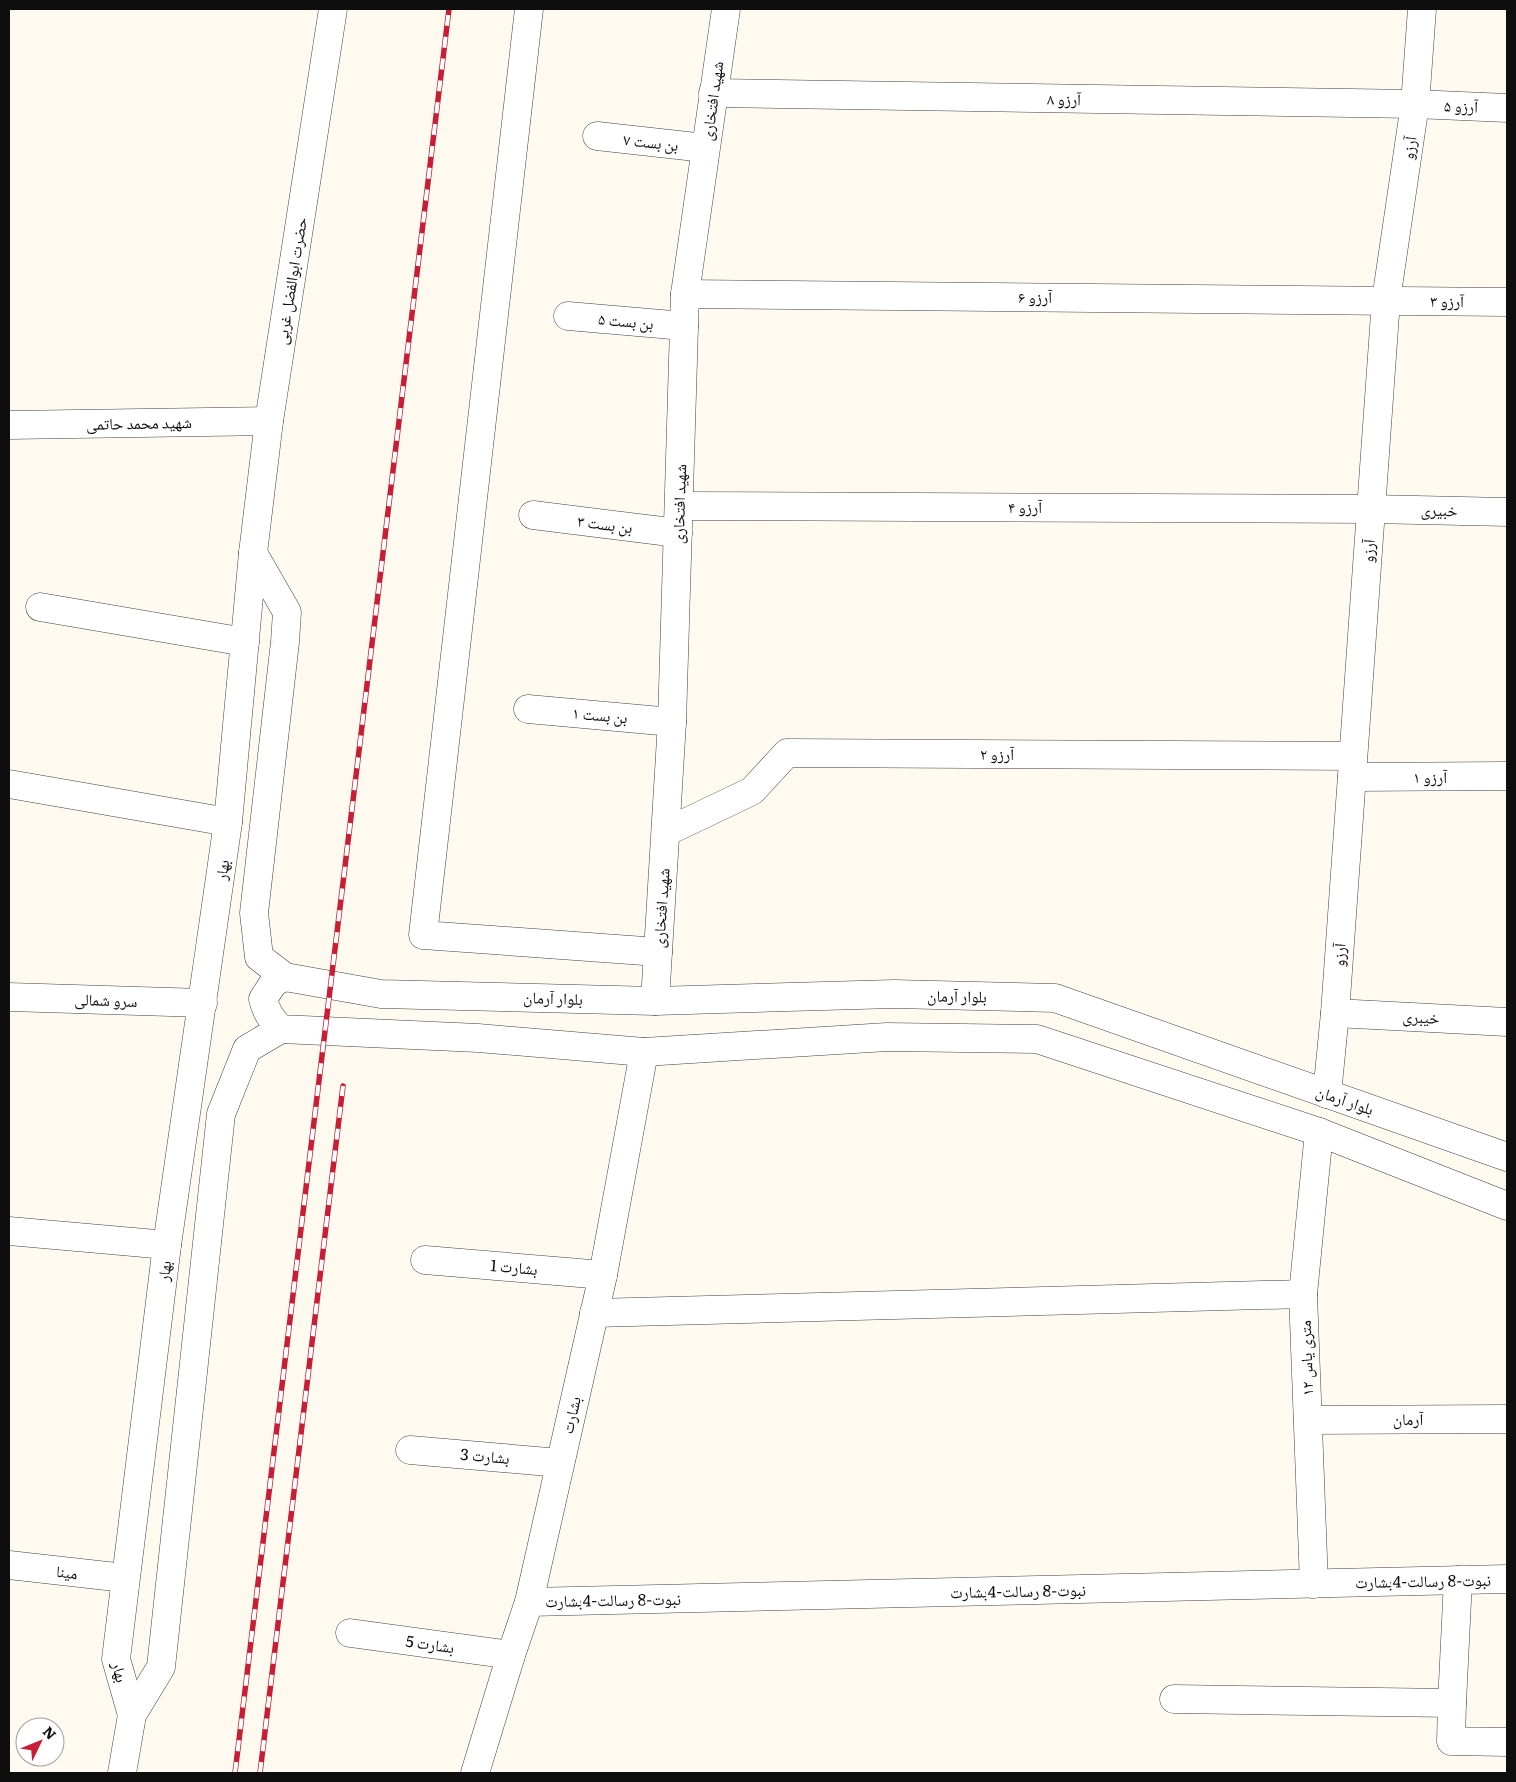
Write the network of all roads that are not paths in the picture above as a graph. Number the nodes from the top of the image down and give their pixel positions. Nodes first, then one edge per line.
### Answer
1 (333, 9) edge
2 (528, 9) edge
3 (726, 9) edge
4 (1422, 9) edge
5 (713, 93) junction
6 (1415, 104) junction
7 (1507, 108) edge
8 (597, 136) dead end
9 (705, 148) junction
10 (684, 294) junction
11 (1386, 300) junction
12 (1507, 302) edge
13 (568, 316) dead end
14 (684, 326) junction
15 (269, 421) junction
16 (9, 425) edge
17 (679, 506) junction
18 (1371, 509) junction
19 (1507, 512) edge
20 (533, 515) dead end
21 (678, 533) junction
22 (253, 553) junction
23 (40, 607) dead end
24 (245, 642) junction
25 (528, 709) dead end
26 (672, 722) junction
27 (1353, 767) junction
28 (1507, 776) edge
29 (9, 784) edge
30 (228, 822) junction
31 (666, 832) junction
32 (658, 952) junction
33 (285, 977) junction
34 (9, 997) edge
35 (655, 1001) junction
36 (203, 1004) junction
37 (1335, 1013) junction
38 (1507, 1022) edge
39 (281, 1029) junction
40 (644, 1052) junction
41 (1327, 1094) junction
42 (1319, 1132) junction
43 (1507, 1157) edge
44 (1507, 1206) edge
45 (9, 1231) edge
46 (167, 1245) junction
47 (425, 1260) dead end
48 (603, 1274) junction
49 (1303, 1294) junction
50 (594, 1313) junction
51 (1507, 1418) edge
52 (1308, 1420) junction
53 (410, 1450) dead end
54 (560, 1463) junction
55 (9, 1565) edge
56 (125, 1578) junction
57 (1507, 1579) edge
58 (1458, 1580) junction
59 (1314, 1584) junction
60 (529, 1602) junction
61 (350, 1633) dead end
62 (511, 1655) junction
63 (1174, 1699) dead end
64 (1452, 1703) junction
65 (132, 1716) junction
66 (1507, 1742) edge
67 (122, 1773) edge
68 (475, 1773) edge

1 - 15 street, حضرت ابوالفضل غربی
2 - 32 street
3 - 5 street, شهید افتخاری
4 - 6 street, آرزو
5 - 6 street, آرزو ۸
5 - 9 street, شهید افتخاری
6 - 7 street, آرزو ۵
6 - 11 street, آرزو
8 - 9 street, بن بست ۷
9 - 10 street, شهید افتخاری
10 - 11 street, آرزو ۶
10 - 14 street, شهید افتخاری
11 - 12 street, آرزو ۳
11 - 18 street, آرزو
13 - 14 street, بن بست ۵
14 - 17 street, شهید افتخاری
15 - 16 street, شهید محمد حاتمی
15 - 22 street, حضرت ابوالفضل غربی
17 - 18 street, آرزو ۴
17 - 21 street, شهید افتخاری
18 - 19 street, خبیری
18 - 27 street, آرزو
20 - 21 street, بن بست ۳
21 - 26 street, شهید افتخاری
22 - 24 street, بهار
22 - 33 street
23 - 24 street
24 - 30 street, بهار
25 - 26 street, بن بست ۱
26 - 31 street, شهید افتخاری
27 - 28 street, آرزو ۱
27 - 31 street, آرزو ۲
27 - 37 street, آرزو
29 - 30 street
30 - 36 street, بهار
31 - 32 street, شهید افتخاری
32 - 35 street, شهید افتخاری
33 - 35 street, بلوار آرمان
33 - 39 street
34 - 36 street, سرو شمالی
35 - 41 street, بلوار آرمان
36 - 46 street, بهار
37 - 38 street, خیبری
37 - 41 street, آرزو
39 - 40 street
39 - 65 street, بهار
40 - 42 street
40 - 48 street, بشارت
41 - 43 street, بلوار آرمان
42 - 44 street
42 - 49 street, ۱۲ متری یاس
45 - 46 street
46 - 56 street, بهار
47 - 48 street, بشارت 1
48 - 50 street, بشارت
49 - 50 street
49 - 52 street, ۱۲ متری یاس
50 - 54 street, بشارت
51 - 52 street, آرمان
52 - 59 street, ۱۲ متری یاس
53 - 54 street, بشارت 3
54 - 60 street, بشارت
55 - 56 street, مینا
56 - 65 street, بهار
57 - 58 street, نبوت-8 رسالت-4بشارت
58 - 59 street, نبوت-8 رسالت-4بشارت
58 - 64 street
59 - 60 street, نبوت-8 رسالت-4بشارت
60 - 62 street, بشارت
61 - 62 street, بشارت 5
62 - 68 street, بشارت
63 - 64 street
64 - 66 street
65 - 67 street

